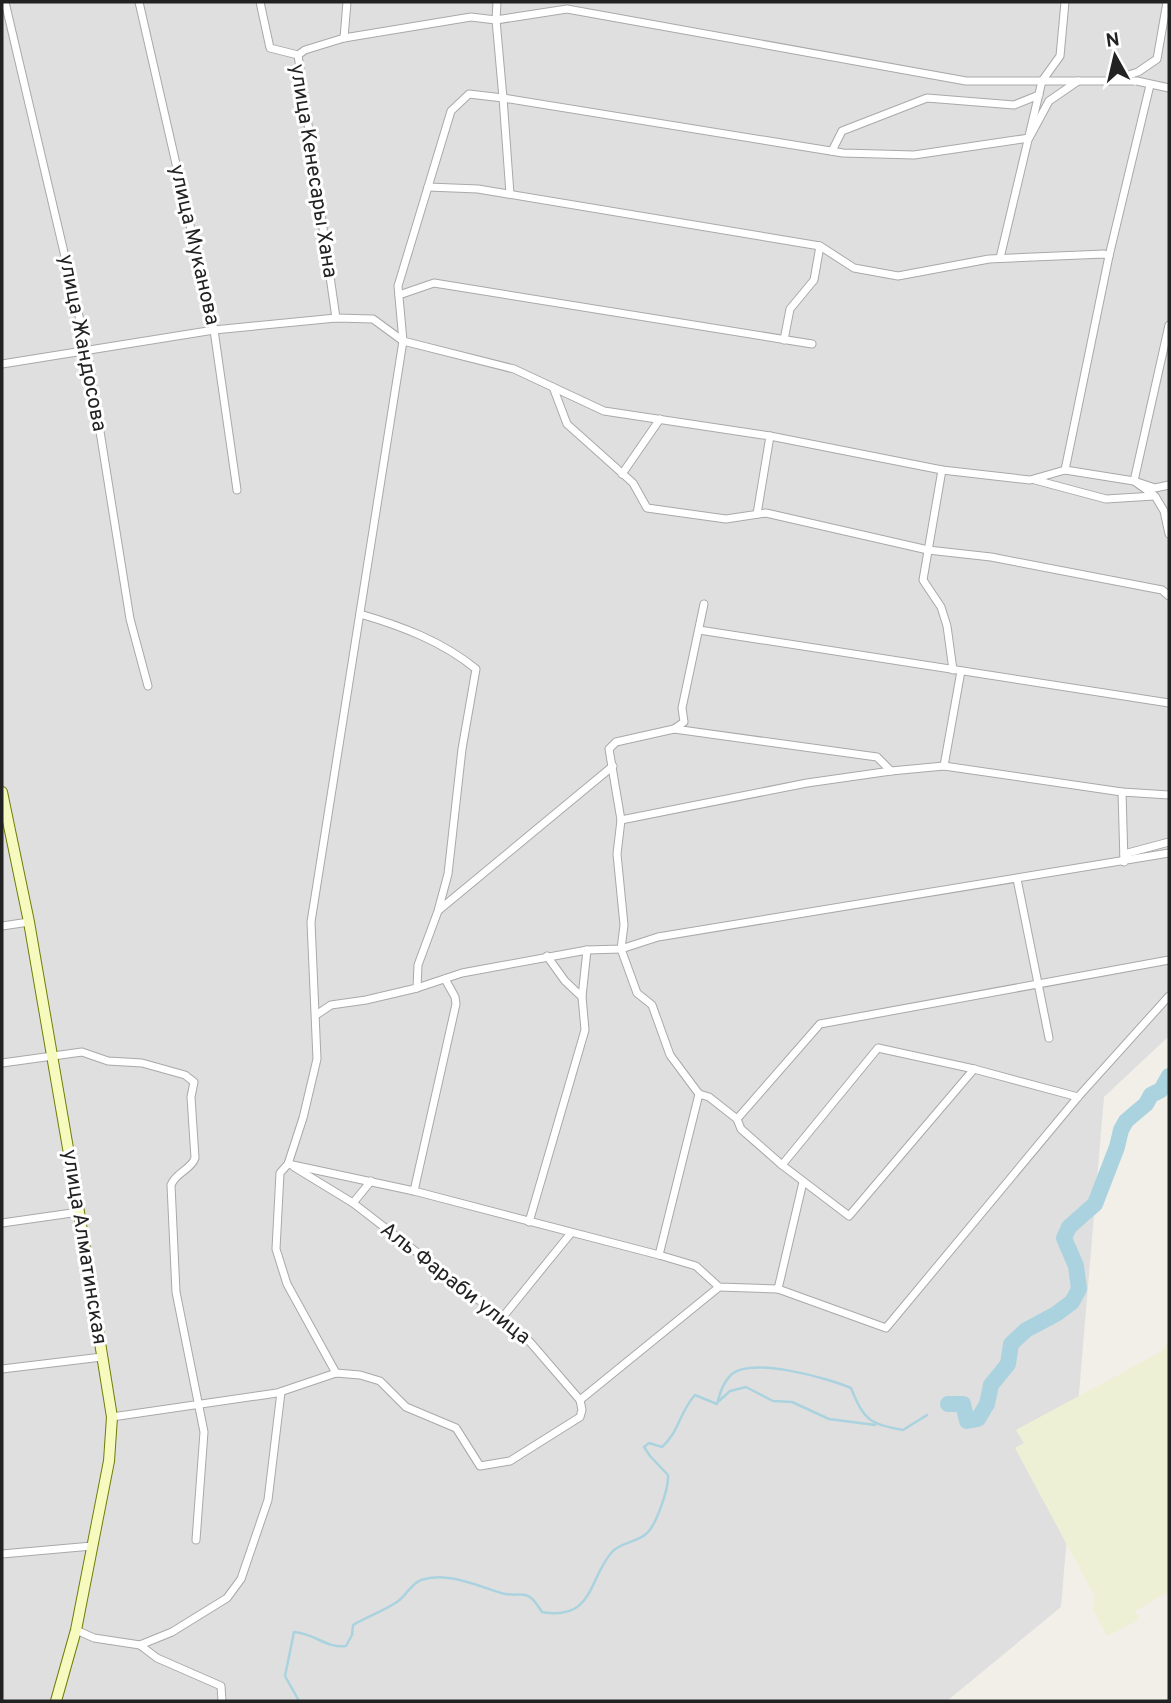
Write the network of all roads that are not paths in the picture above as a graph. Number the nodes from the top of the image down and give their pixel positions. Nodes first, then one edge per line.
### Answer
1 (5, 2) edge
2 (139, 2) edge
3 (260, 2) edge
4 (347, 2) edge
5 (497, 2) edge
6 (1065, 2) edge
7 (1167, 2) edge
8 (496, 20) junction
9 (344, 38) junction
10 (298, 55) junction
11 (1042, 81) junction
12 (1078, 81) junction
13 (1109, 81) junction
14 (1150, 85) junction
15 (1169, 88) edge
16 (1039, 95) junction
17 (503, 98) junction
18 (1029, 138) junction
19 (832, 151) junction
20 (428, 187) junction
21 (510, 194) junction
22 (820, 246) junction
23 (1109, 256) junction
24 (1000, 258) junction
25 (399, 295) junction
26 (336, 318) junction
27 (1169, 325) edge
28 (214, 330) junction
29 (784, 340) junction
30 (403, 341) junction
31 (812, 344) dead end
32 (87, 350) junction
33 (2, 364) edge
34 (553, 387) junction
35 (660, 419) junction
36 (769, 436) junction
37 (942, 470) junction
38 (1065, 470) junction
39 (622, 474) junction
40 (1030, 480) junction
41 (1134, 481) junction
42 (1169, 485) edge
43 (237, 490) dead end
44 (1155, 496) junction
45 (757, 514) junction
46 (1169, 534) edge
47 (928, 550) junction
48 (1169, 596) edge
49 (704, 604) dead end
50 (359, 614) junction
51 (699, 630) junction
52 (957, 671) junction
53 (148, 686) dead end
54 (1169, 704) edge
55 (674, 729) junction
56 (613, 766) junction
57 (944, 766) junction
58 (891, 771) junction
59 (2, 792) edge
60 (1122, 792) junction
61 (1169, 795) edge
62 (621, 820) junction
63 (1169, 842) edge
64 (1169, 853) edge
65 (1124, 858) junction
66 (1017, 879) junction
67 (439, 911) junction
68 (29, 922) junction
69 (2, 926) edge
70 (621, 949) junction
71 (587, 950) junction
72 (547, 956) junction
73 (1169, 960) edge
74 (445, 979) junction
75 (1038, 983) junction
76 (417, 988) junction
77 (1169, 996) edge
78 (582, 997) junction
79 (316, 1015) junction
80 (1049, 1038) dead end
81 (52, 1056) junction
82 (2, 1063) edge
83 (975, 1069) junction
84 (699, 1094) junction
85 (1078, 1097) junction
86 (737, 1119) junction
87 (288, 1164) junction
88 (782, 1165) junction
89 (371, 1181) junction
90 (803, 1182) junction
91 (414, 1191) junction
92 (353, 1203) junction
93 (79, 1212) junction
94 (529, 1222) junction
95 (2, 1223) edge
96 (571, 1233) junction
97 (659, 1255) junction
98 (719, 1287) junction
99 (778, 1289) junction
100 (502, 1318) junction
101 (102, 1357) junction
102 (2, 1369) edge
103 (336, 1373) junction
104 (281, 1392) junction
105 (580, 1400) junction
106 (200, 1404) junction
107 (112, 1417) junction
108 (196, 1540) dead end
109 (92, 1546) junction
110 (2, 1554) edge
111 (76, 1630) junction
112 (140, 1645) junction
113 (56, 1701) edge
114 (222, 1701) edge

1 - 32 street, улица Жандосова
2 - 28 street, улица Муканова
3 - 10 street, улица Кенесары Хана
4 - 9 street
5 - 8 street
6 - 11 street
7 - 13 street
8 - 9 street
8 - 11 street
8 - 17 street
9 - 10 street
10 - 26 street, улица Кенесары Хана
11 - 12 street
11 - 16 street
12 - 13 street
12 - 18 street
13 - 14 street
14 - 15 street
14 - 23 street
16 - 18 street
16 - 19 street
17 - 19 street
17 - 20 street
17 - 21 street
18 - 19 street
18 - 24 street
20 - 21 street
20 - 25 street
21 - 22 street
22 - 24 street
22 - 29 street
23 - 24 street
23 - 38 street
25 - 29 street
25 - 30 street
26 - 28 street
26 - 30 street
27 - 41 street
28 - 32 street
28 - 43 street, улица Муканова
29 - 31 street
30 - 34 street
30 - 50 street
32 - 33 street
32 - 53 street, улица Жандосова
34 - 35 street
34 - 39 street
35 - 36 street
35 - 39 street
36 - 37 street
36 - 45 street
37 - 40 street
37 - 47 street
38 - 40 street
38 - 41 street
39 - 45 street
40 - 44 street
41 - 42 street
41 - 44 street
44 - 46 street
45 - 47 street
47 - 48 street
47 - 52 street
49 - 51 street
50 - 67 street
50 - 79 street
51 - 52 street
51 - 55 street
52 - 54 street
52 - 57 street
55 - 56 street
55 - 58 street
56 - 62 street
56 - 67 street
57 - 58 street
57 - 60 street
58 - 62 street
59 - 68 street, улица Алматинская
60 - 61 street
60 - 65 street
62 - 70 street
63 - 65 street
64 - 65 street
65 - 66 street
66 - 70 street
66 - 75 street
67 - 76 street
68 - 69 street
68 - 81 street, улица Алматинская
70 - 71 street
70 - 84 street
71 - 72 street
71 - 78 street
72 - 74 street
72 - 78 street
73 - 75 street
74 - 76 street
74 - 91 street
75 - 80 street
75 - 86 street
76 - 79 street
77 - 85 street
78 - 94 street
79 - 87 street
81 - 82 street
81 - 93 street, улица Алматинская
81 - 106 street
83 - 85 street
83 - 88 street
83 - 90 street
84 - 86 street
84 - 97 street
85 - 99 street
86 - 88 street
87 - 89 street
87 - 92 street, Аль Фараби улица
87 - 103 street
88 - 90 street
89 - 91 street
89 - 92 street
90 - 99 street
91 - 94 street
92 - 100 street, Аль Фараби улица
93 - 95 street
93 - 101 street, улица Алматинская
94 - 96 street
96 - 97 street
96 - 100 street
97 - 98 street
98 - 99 street
98 - 105 street
100 - 105 street, Аль Фараби улица
101 - 102 street
101 - 107 street, улица Алматинская
103 - 104 street
103 - 105 street
104 - 106 street
104 - 112 street
106 - 107 street
106 - 108 street
107 - 109 street, улица Алматинская
109 - 110 street
109 - 111 street, улица Алматинская
111 - 112 street
111 - 113 street, улица Алматинская
112 - 114 street

